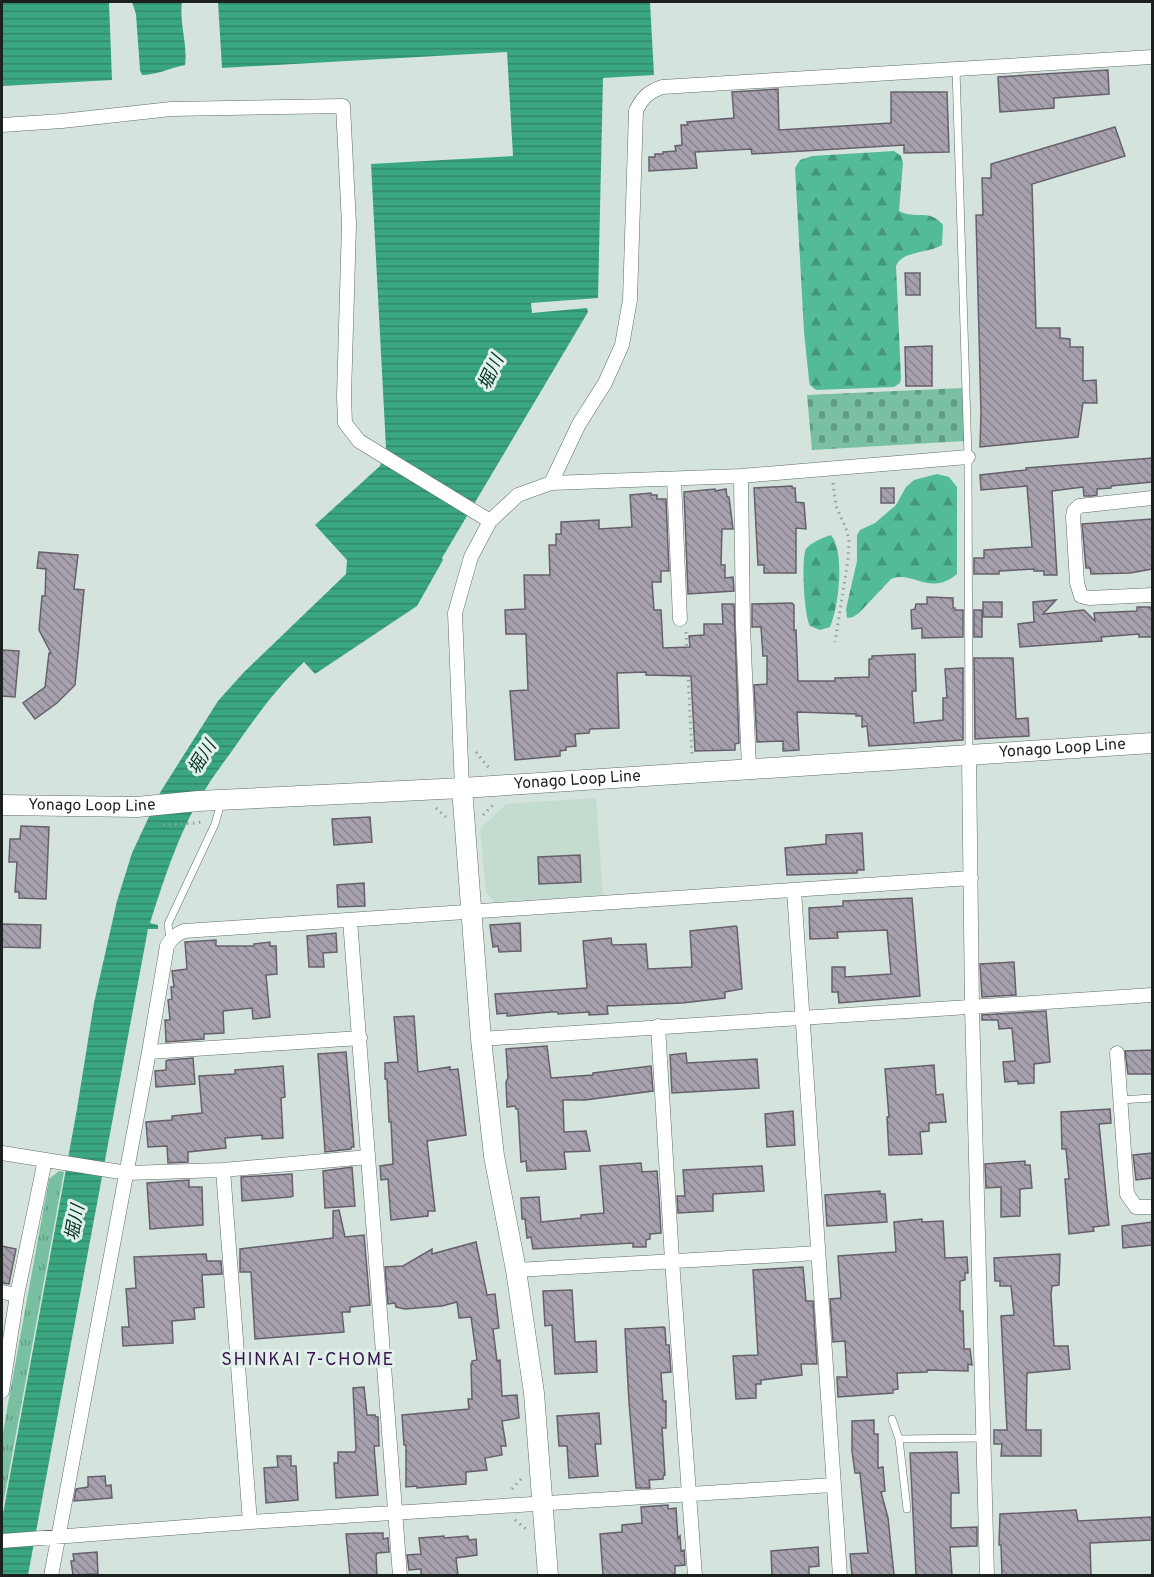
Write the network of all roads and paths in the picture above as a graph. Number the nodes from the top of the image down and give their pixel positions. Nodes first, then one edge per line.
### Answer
1 (1152, 57) edge
2 (956, 69) junction
3 (2, 125) edge
4 (968, 457) junction
5 (830, 469) junction
6 (741, 476) junction
7 (674, 478) junction
8 (551, 483) junction
9 (1152, 498) edge
10 (490, 520) junction
11 (1152, 594) edge
12 (680, 619) joint
13 (835, 642) dead end
14 (1152, 743) edge
15 (969, 756) junction
16 (692, 762) dead end
17 (749, 768) junction
18 (462, 788) junction
19 (495, 803) dead end
20 (2, 805) edge
21 (432, 806) dead end
22 (220, 808) junction
23 (447, 818) dead end
24 (480, 819) dead end
25 (157, 825) dead end
26 (971, 878) junction
27 (794, 890) junction
28 (472, 911) junction
29 (350, 920) junction
30 (170, 939) junction
31 (1152, 995) edge
32 (972, 1007) junction
33 (803, 1017) junction
34 (658, 1026) junction
35 (360, 1038) junction
36 (481, 1039) junction
37 (149, 1052) junction
38 (1117, 1053) dead end
39 (1152, 1098) edge
40 (1120, 1100) junction
41 (2, 1153) edge
42 (368, 1157) junction
43 (45, 1160) junction
44 (223, 1170) junction
45 (127, 1173) junction
46 (1152, 1207) edge
47 (818, 1253) junction
48 (672, 1260) junction
49 (516, 1270) junction
50 (2, 1292) edge
51 (17, 1295) junction
52 (2, 1391) edge
53 (891, 1419) dead end
54 (982, 1437) junction
55 (898, 1439) junction
56 (526, 1473) dead end
57 (833, 1485) junction
58 (509, 1492) dead end
59 (691, 1493) junction
60 (542, 1505) junction
61 (907, 1509) dead end
62 (396, 1513) junction
63 (509, 1517) dead end
64 (250, 1522) junction
65 (532, 1534) dead end
66 (59, 1538) junction
67 (2, 1541) edge
68 (51, 1575) edge
69 (400, 1575) edge
70 (548, 1575) edge
71 (695, 1575) edge
72 (840, 1575) edge
73 (987, 1575) edge

1 - 2 street
2 - 4 lane
2 - 8 street
3 - 10 street
4 - 5 street
4 - 15 lane
5 - 6 street
5 - 13 path
6 - 7 street
6 - 17 street
7 - 8 street
7 - 12 street
8 - 10 street
9 - 11 street
10 - 18 street
12 - 16 path
14 - 15 main road, Yonago Loop Line
15 - 17 main road, Yonago Loop Line
15 - 26 street
17 - 18 main road, Yonago Loop Line
18 - 22 main road, Yonago Loop Line
18 - 28 main road
19 - 24 path
20 - 22 main road, Yonago Loop Line
21 - 23 path
22 - 25 path
22 - 30 lane
26 - 27 street
26 - 32 street
27 - 28 street
27 - 33 street
28 - 29 street
28 - 36 main road
29 - 30 street
29 - 35 street
30 - 37 street
31 - 32 street
32 - 33 street
32 - 54 street
33 - 34 street
33 - 47 street
34 - 36 street
34 - 48 street
35 - 37 street
35 - 42 street
36 - 49 main road
37 - 45 street
38 - 40 street
39 - 40 lane
40 - 46 street
41 - 43 street
42 - 44 street
42 - 62 street
43 - 45 street
43 - 51 street
44 - 45 street
44 - 64 street
45 - 66 street
47 - 48 street
47 - 57 street
48 - 49 street
48 - 59 street
49 - 60 main road
50 - 51 street
51 - 52 street
53 - 55 lane
54 - 55 lane
54 - 73 street
55 - 61 lane
56 - 58 path
57 - 59 street
57 - 72 street
59 - 60 street
59 - 71 street
60 - 62 street
60 - 70 main road
62 - 64 street
62 - 69 street
63 - 65 path
64 - 66 street
66 - 67 street
66 - 68 street

